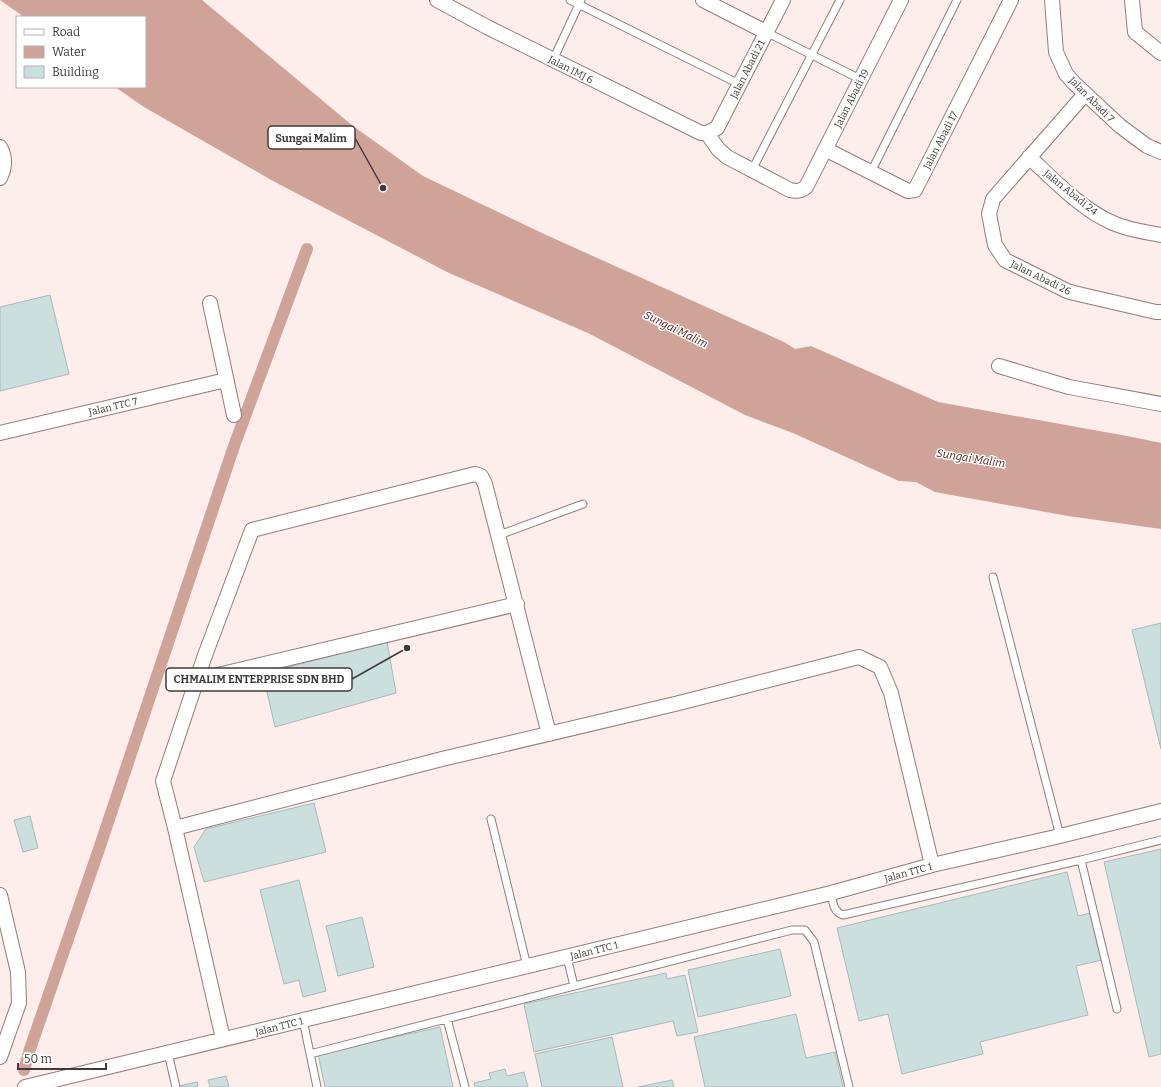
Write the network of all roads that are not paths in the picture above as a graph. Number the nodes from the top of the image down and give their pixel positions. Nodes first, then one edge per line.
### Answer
1 (437, 0) edge
2 (570, 0) edge
3 (703, 0) edge
4 (783, 0) edge
5 (840, 0) edge
6 (901, 0) edge
7 (957, 0) edge
8 (1011, 0) edge
9 (1132, 0) edge
10 (580, 2) edge
11 (1048, 2) edge
12 (766, 32) junction
13 (1161, 53) edge
14 (812, 55) junction
15 (553, 60) junction
16 (860, 79) junction
17 (739, 84) junction
18 (1085, 94) junction
19 (708, 133) junction
20 (0, 147) edge
21 (825, 149) junction
22 (1161, 152) edge
23 (1029, 157) junction
24 (752, 170) junction
25 (871, 172) junction
26 (0, 178) edge
27 (1161, 235) edge
28 (210, 303) dead end
29 (1161, 312) edge
30 (999, 366) dead end
31 (226, 380) junction
32 (1161, 404) edge
33 (234, 415) dead end
34 (0, 433) edge
35 (583, 504) dead end
36 (499, 535) junction
37 (993, 578) dead end
38 (517, 604) junction
39 (196, 680) junction
40 (550, 734) junction
41 (1161, 811) edge
42 (491, 819) dead end
43 (175, 828) junction
44 (1060, 836) junction
45 (1161, 840) edge
46 (1081, 860) junction
47 (932, 865) junction
48 (831, 893) junction
49 (0, 895) edge
50 (567, 956) junction
51 (527, 966) junction
52 (574, 986) junction
53 (1117, 1009) dead end
54 (447, 1019) junction
55 (303, 1020) junction
56 (223, 1039) junction
57 (168, 1053) junction
58 (310, 1054) junction
59 (0, 1057) edge
60 (56, 1083) edge
61 (25, 1087) edge
62 (176, 1087) edge
63 (317, 1087) edge
64 (465, 1087) edge
65 (849, 1087) edge

1 - 15 street, Jalan IMJ 6
2 - 10 lane
3 - 12 street
4 - 12 street, Jalan Abadi 21
5 - 14 lane
6 - 16 street, Jalan Abadi 19
7 - 25 lane
8 - 25 street, Jalan Abadi 17
9 - 13 street
10 - 15 lane
10 - 17 lane
11 - 18 street, Jalan Abadi 7
12 - 14 lane
12 - 17 street, Jalan Abadi 21
14 - 16 lane
14 - 24 lane
15 - 19 street, Jalan IMJ 6
16 - 21 street, Jalan Abadi 19
17 - 19 street, Jalan Abadi 21
18 - 22 street, Jalan Abadi 7
18 - 23 street, Jalan Abadi 26
19 - 24 street
20 - 26 street
21 - 24 street, Jalan Abadi 19
21 - 25 street, Jalan Abadi 17
23 - 27 street, Jalan Abadi 24
23 - 29 street, Jalan Abadi 26
28 - 31 street
30 - 32 street
31 - 33 street
31 - 34 street, Jalan TTC 7
35 - 36 lane
36 - 38 street
36 - 39 street
37 - 44 lane
38 - 39 street
38 - 40 street
39 - 43 street
40 - 43 street
40 - 47 street
41 - 44 street, Jalan TTC 1
42 - 51 lane
43 - 56 street
44 - 47 street, Jalan TTC 1
45 - 46 lane
46 - 48 lane
46 - 53 lane
47 - 48 street, Jalan TTC 1
48 - 50 street, Jalan TTC 1
49 - 59 street
50 - 51 street, Jalan TTC 1
50 - 52 lane
51 - 55 street, Jalan TTC 1
52 - 54 lane
52 - 65 lane
54 - 58 lane
54 - 64 lane
55 - 56 street, Jalan TTC 1
55 - 58 lane
56 - 57 street, Jalan TTC 1
57 - 60 street, Jalan TTC 1
57 - 62 lane
58 - 63 lane
60 - 61 street, Jalan TTC 1

